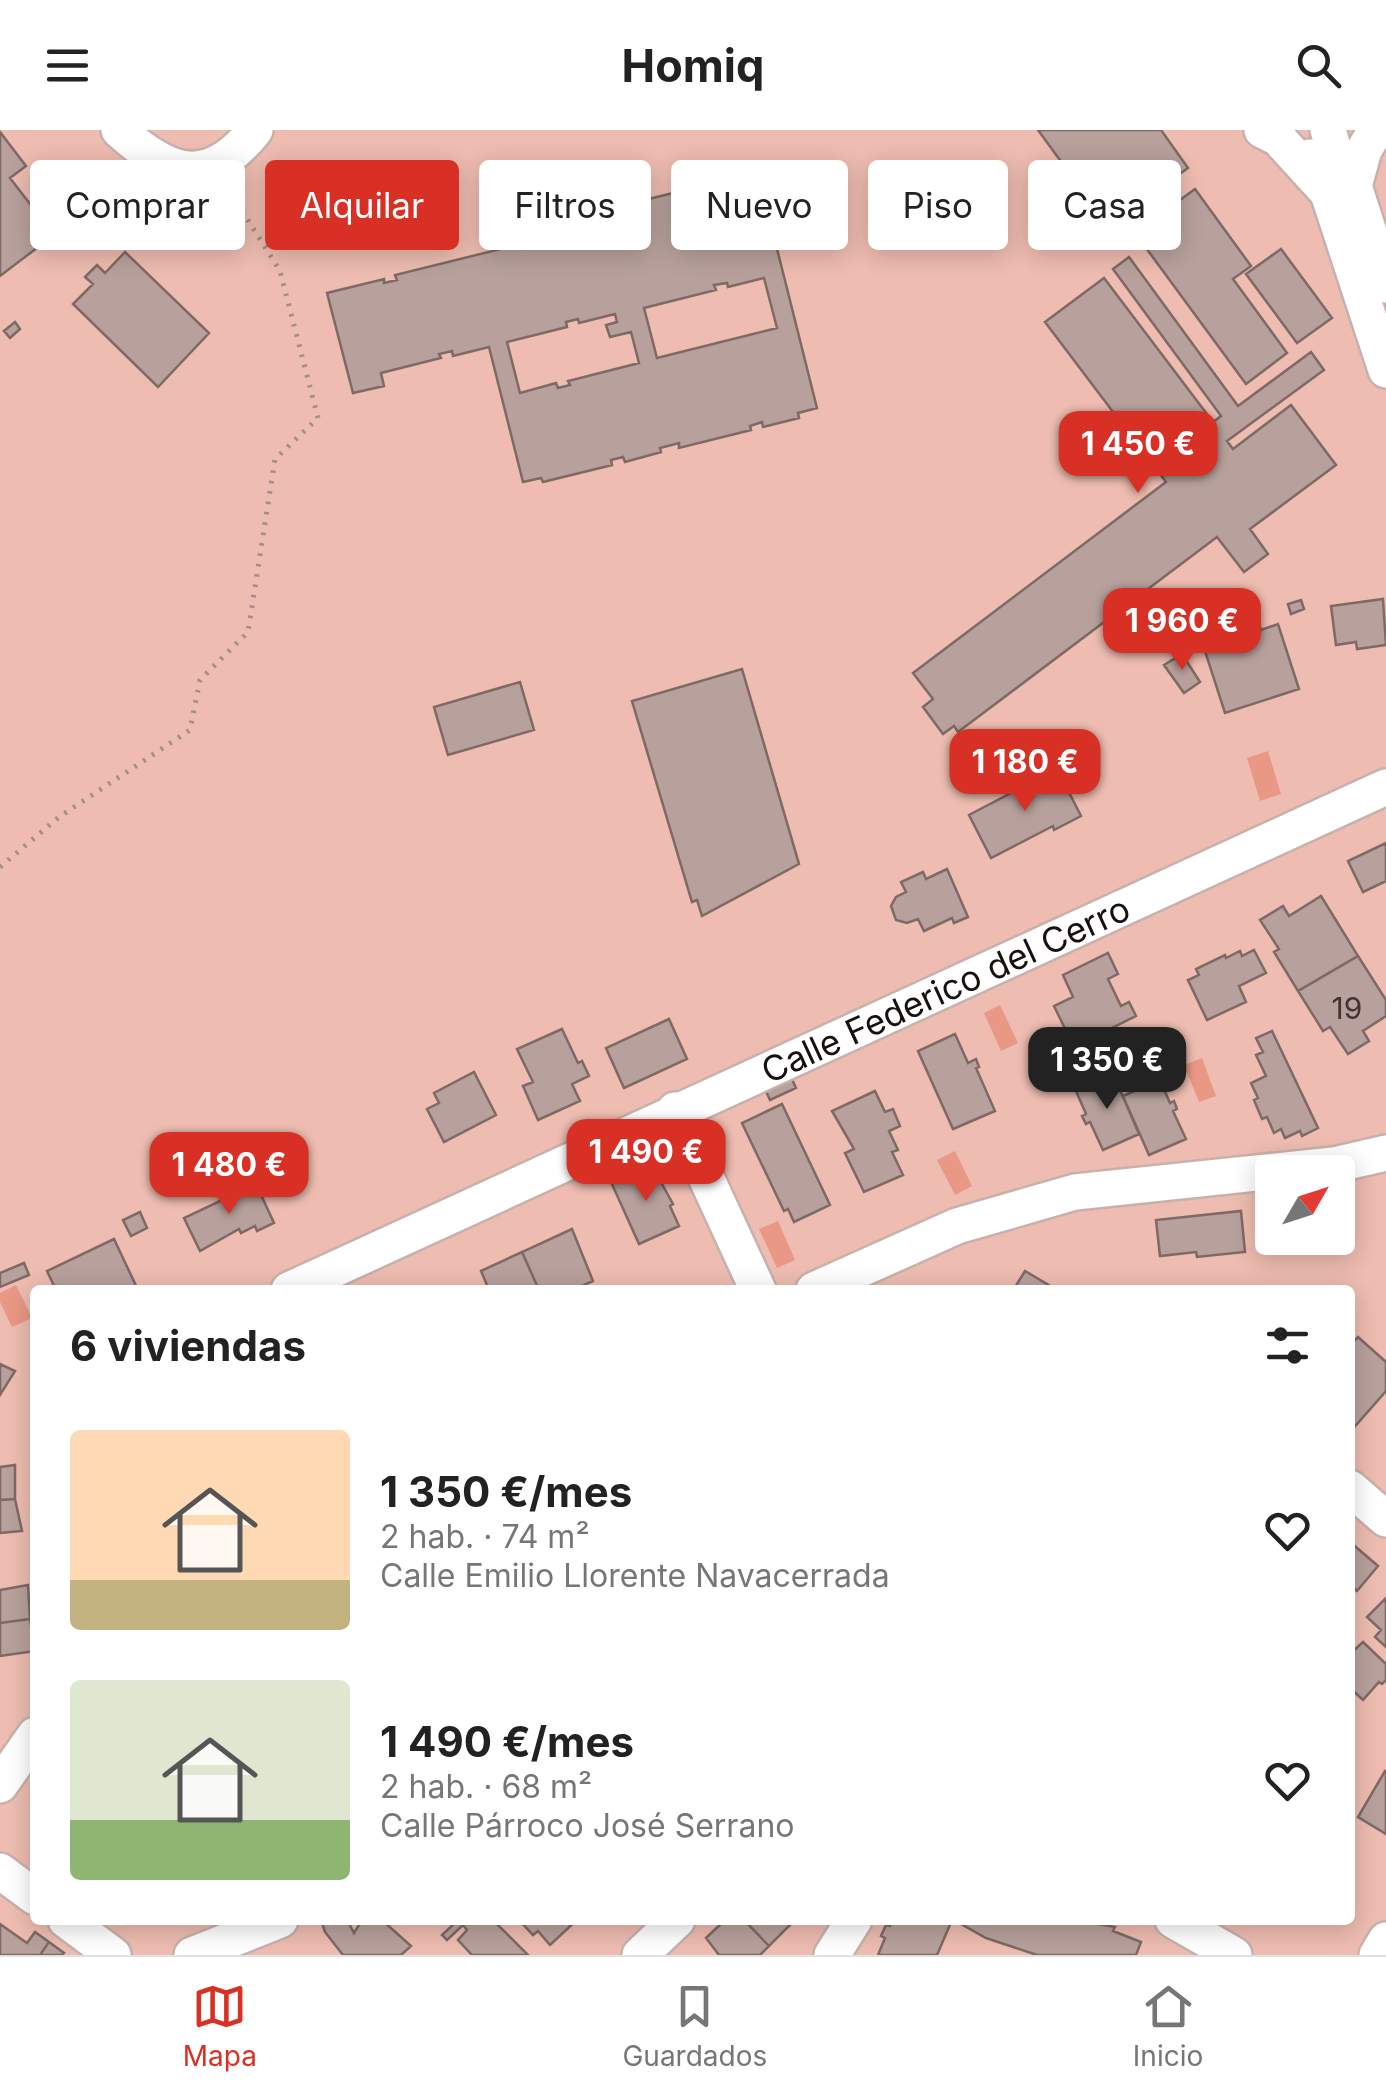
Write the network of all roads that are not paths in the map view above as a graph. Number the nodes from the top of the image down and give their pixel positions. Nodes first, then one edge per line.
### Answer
1 (119, 130) edge
2 (255, 130) edge
3 (1328, 130) edge
4 (1376, 130) edge
5 (1272, 133) edge
6 (1348, 181) junction
7 (1386, 286) edge
8 (1370, 320) edge
9 (1386, 370) edge
10 (1386, 787) edge
11 (676, 1110) junction
12 (1386, 1153) edge
13 (300, 1285) edge
14 (756, 1285) edge
15 (825, 1285) edge
16 (1355, 1492) edge
17 (1386, 1518) edge
18 (30, 1742) edge
19 (0, 1785) edge
20 (0, 1871) edge
21 (30, 1893) edge
22 (73, 1925) edge
23 (267, 1925) edge
24 (672, 1925) edge
25 (851, 1925) edge
26 (1182, 1925) edge
27 (1386, 1940) edge
28 (112, 1955) edge
29 (192, 1955) edge
30 (640, 1955) edge
31 (832, 1955) edge
32 (1234, 1955) edge
33 (1377, 1955) edge

1 - 2 street
3 - 6 street
4 - 6 street
5 - 6 street
5 - 8 street
6 - 7 street
8 - 9 street
10 - 11 street, Calle Federico del Cerro
11 - 13 street, Calle Federico del Cerro
11 - 14 street
12 - 15 street
16 - 17 street
18 - 19 street
20 - 21 street
22 - 28 street
23 - 29 street
24 - 30 street
25 - 31 street
26 - 32 street
27 - 33 street

